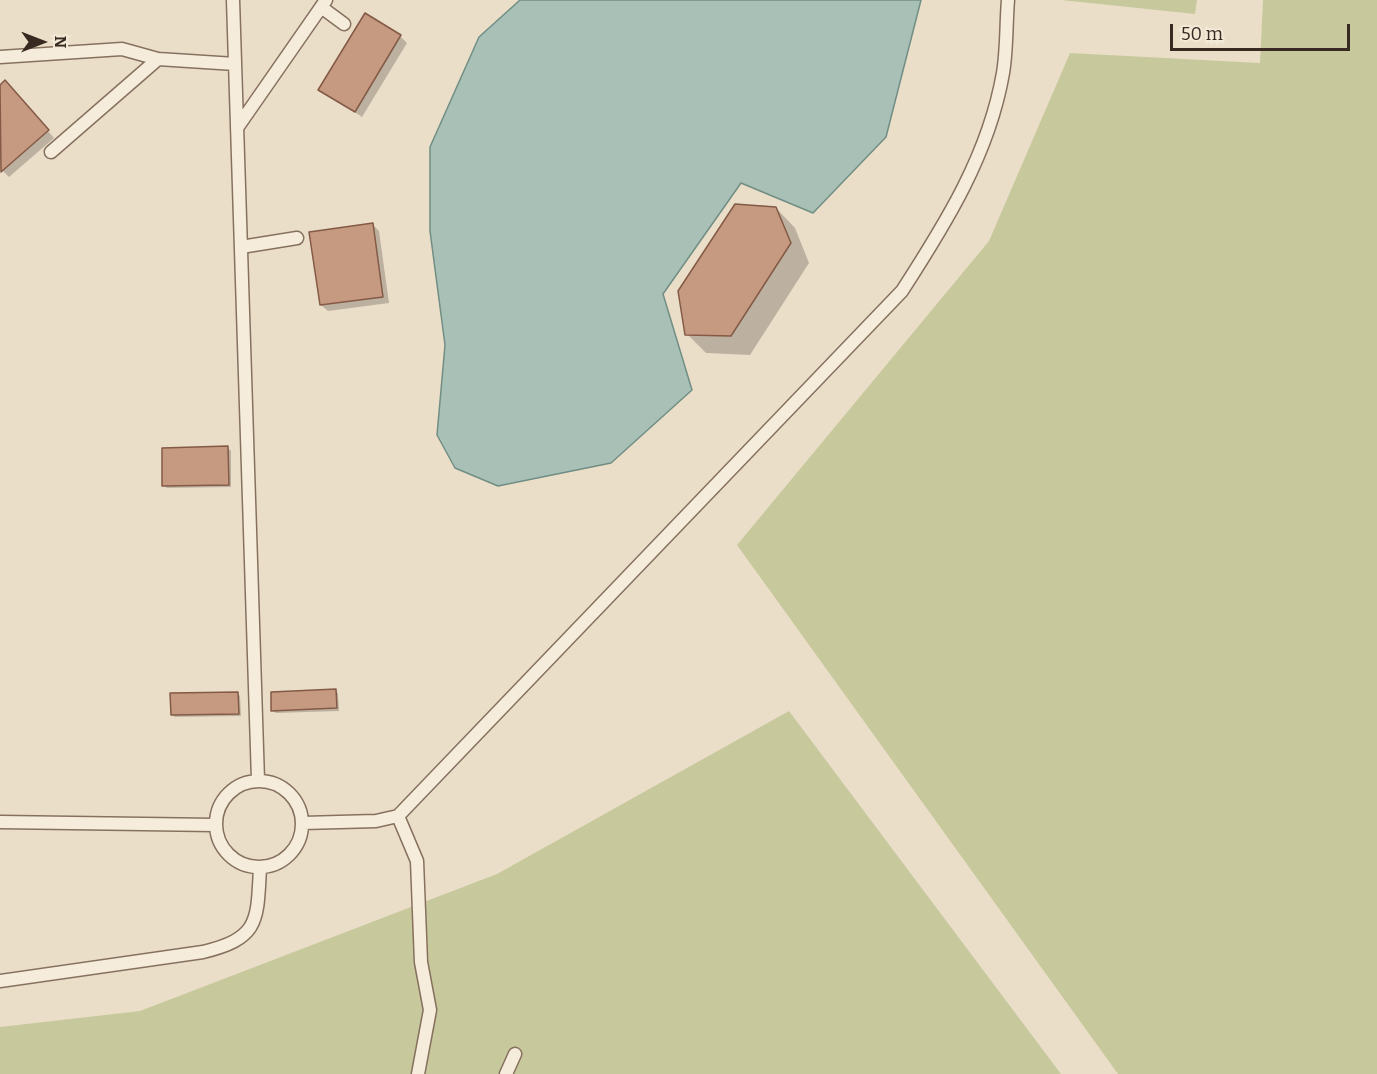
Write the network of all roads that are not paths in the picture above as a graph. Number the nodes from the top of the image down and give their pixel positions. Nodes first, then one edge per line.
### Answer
1 (233, 0) edge
2 (1008, 0) edge
3 (324, 4) edge
4 (344, 24) dead end
5 (0, 57) edge
6 (158, 58) junction
7 (235, 64) junction
8 (237, 128) junction
9 (51, 152) dead end
10 (297, 238) dead end
11 (241, 247) junction
12 (258, 780) junction
13 (398, 816) junction
14 (0, 822) edge
15 (303, 823) junction
16 (215, 825) junction
17 (260, 868) junction
18 (0, 981) edge
19 (515, 1054) dead end
20 (418, 1074) edge
21 (506, 1074) edge

1 - 7 lane
2 - 13 lane
3 - 4 lane
3 - 8 lane
5 - 6 lane
6 - 7 lane
6 - 9 lane
7 - 8 lane
8 - 11 lane
10 - 11 lane
11 - 12 lane
12 - 15 lane
12 - 16 lane
13 - 15 lane
13 - 20 lane
14 - 16 lane
15 - 17 lane
16 - 17 lane
17 - 18 lane
19 - 21 lane

